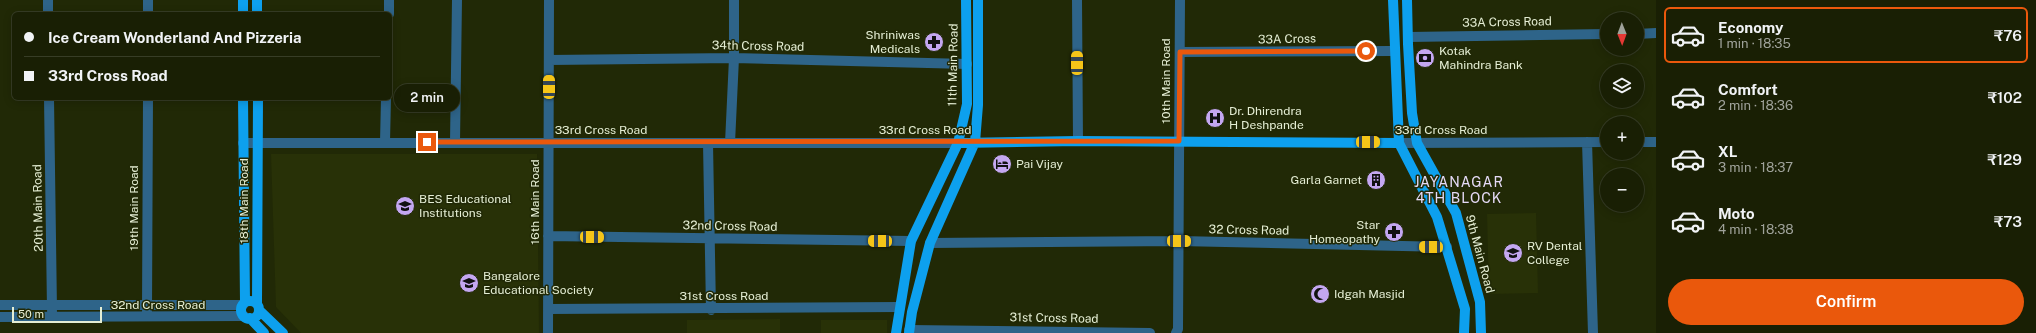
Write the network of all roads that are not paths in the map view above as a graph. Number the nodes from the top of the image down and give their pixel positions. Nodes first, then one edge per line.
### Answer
1 (48, 0) edge
2 (148, 0) edge
3 (243, 0) edge
4 (258, 0) edge
5 (389, 0) edge
6 (457, 0) edge
7 (549, 0) edge
8 (734, 0) edge
9 (966, 0) edge
10 (978, 0) edge
11 (1077, 0) edge
12 (1180, 0) edge
13 (1393, 0) edge
14 (1407, 0) edge
15 (48, 12) edge
16 (148, 12) edge
17 (243, 12) edge
18 (258, 12) edge
19 (389, 12) edge
20 (1656, 33) edge
21 (1600, 34) edge
22 (1644, 34) edge
23 (1408, 37) junction
24 (1394, 50) junction
25 (1180, 52) junction
26 (734, 58) junction
27 (549, 60) junction
28 (967, 64) junction
29 (49, 100) edge
30 (148, 100) edge
31 (243, 100) edge
32 (258, 100) edge
33 (386, 100) edge
34 (1078, 141) junction
35 (1179, 141) junction
36 (385, 142) junction
37 (455, 142) junction
38 (549, 142) junction
39 (976, 142) junction
40 (1587, 142) junction
41 (1600, 142) edge
42 (1644, 142) edge
43 (1656, 142) edge
44 (243, 143) junction
45 (708, 143) junction
46 (730, 143) junction
47 (958, 143) junction
48 (1399, 143) junction
49 (1417, 143) junction
50 (258, 144) junction
51 (548, 236) junction
52 (710, 239) junction
53 (911, 241) junction
54 (1179, 241) junction
55 (930, 243) junction
56 (1447, 247) junction
57 (244, 304) junction
58 (0, 305) edge
59 (52, 305) junction
60 (147, 305) junction
61 (258, 307) junction
62 (900, 307) junction
63 (548, 309) junction
64 (711, 310) junction
65 (247, 317) junction
66 (0, 318) edge
67 (52, 318) junction
68 (146, 318) junction
69 (909, 331) edge
70 (1177, 331) edge
71 (1010, 332) edge
72 (1102, 332) edge
73 (264, 333) edge
74 (283, 333) edge
75 (548, 333) edge
76 (896, 333) edge
77 (1149, 333) edge
78 (1464, 333) edge
79 (1481, 333) edge
80 (1593, 333) edge

1 - 15 street
2 - 16 street
3 - 17 main road
4 - 18 main road
5 - 19 street
6 - 37 street
7 - 27 street, 16th Main Road
8 - 26 street
9 - 28 main road, 11th Main Road
10 - 39 main road, 11th Main Road
11 - 34 street
12 - 25 street, 10th Main Road
13 - 24 main road
14 - 23 main road, 9th Main Road
20 - 22 street
21 - 23 street, 33A Cross Road
23 - 49 main road, 9th Main Road
24 - 25 street, 33A Cross
24 - 48 main road
25 - 35 street, 10th Main Road
26 - 27 street, 34th Cross Road
26 - 28 street, 34th Cross Road
26 - 46 street
27 - 38 street, 16th Main Road
28 - 47 main road, 11th Main Road
29 - 59 street, 20th Main Road
30 - 60 street, 19th Main Road
31 - 44 main road, 18th Main Road
32 - 50 main road, 18th Main Road
33 - 36 street
34 - 35 main road, 33rd Cross Road
34 - 39 main road, 33rd Cross Road
35 - 48 main road, 33rd Cross Road
35 - 54 street, 10th Main Road
36 - 37 street, 33rd Cross Road
36 - 50 street, 33rd Cross Road
37 - 38 street, 33rd Cross Road
38 - 45 street, 33rd Cross Road
38 - 51 street, 16th Main Road
39 - 47 main road, 33rd Cross Road
39 - 55 main road, 11th Main Road
40 - 41 street, 33rd Cross Road
40 - 49 street, 33rd Cross Road
40 - 80 street
42 - 43 street
44 - 50 street, 33rd Cross Road
44 - 57 main road, 18th Main Road
45 - 46 street, 33rd Cross Road
45 - 52 street
46 - 47 street, 33rd Cross Road
47 - 53 main road, 11th Main Road
48 - 49 street, 33rd Cross Road
48 - 56 main road
49 - 79 main road, 9th Main Road
50 - 61 main road, 18th Main Road
51 - 52 street, 32nd Cross Road
51 - 63 street, 16th Main Road
52 - 53 street, 32nd Cross Road
52 - 64 street
53 - 62 main road, 11th Main Road
54 - 55 street, 32 Cross Road
54 - 56 street, 32 Cross Road
54 - 70 street, 10th Main Road
55 - 69 main road, 11th Main Road
56 - 78 main road
57 - 60 street, 32nd Cross Road
57 - 61 main road
57 - 65 main road
58 - 59 street, 32nd Cross Road
59 - 60 street, 32nd Cross Road
59 - 67 street, 20th Main Road
60 - 68 street, 19th Main Road
61 - 65 main road
61 - 74 main road
62 - 64 street, 31st Cross Road
62 - 76 main road, 11th Main Road
63 - 64 street, 31st Cross Road
63 - 75 street, 16th Main Road
65 - 68 street, 32nd Cross Road
65 - 73 main road
66 - 67 street, 32nd Cross Road
67 - 68 street, 32nd Cross Road
69 - 71 street, 31st Cross Road
71 - 72 street, 31st Cross Road
72 - 77 street, 31st Cross Road

